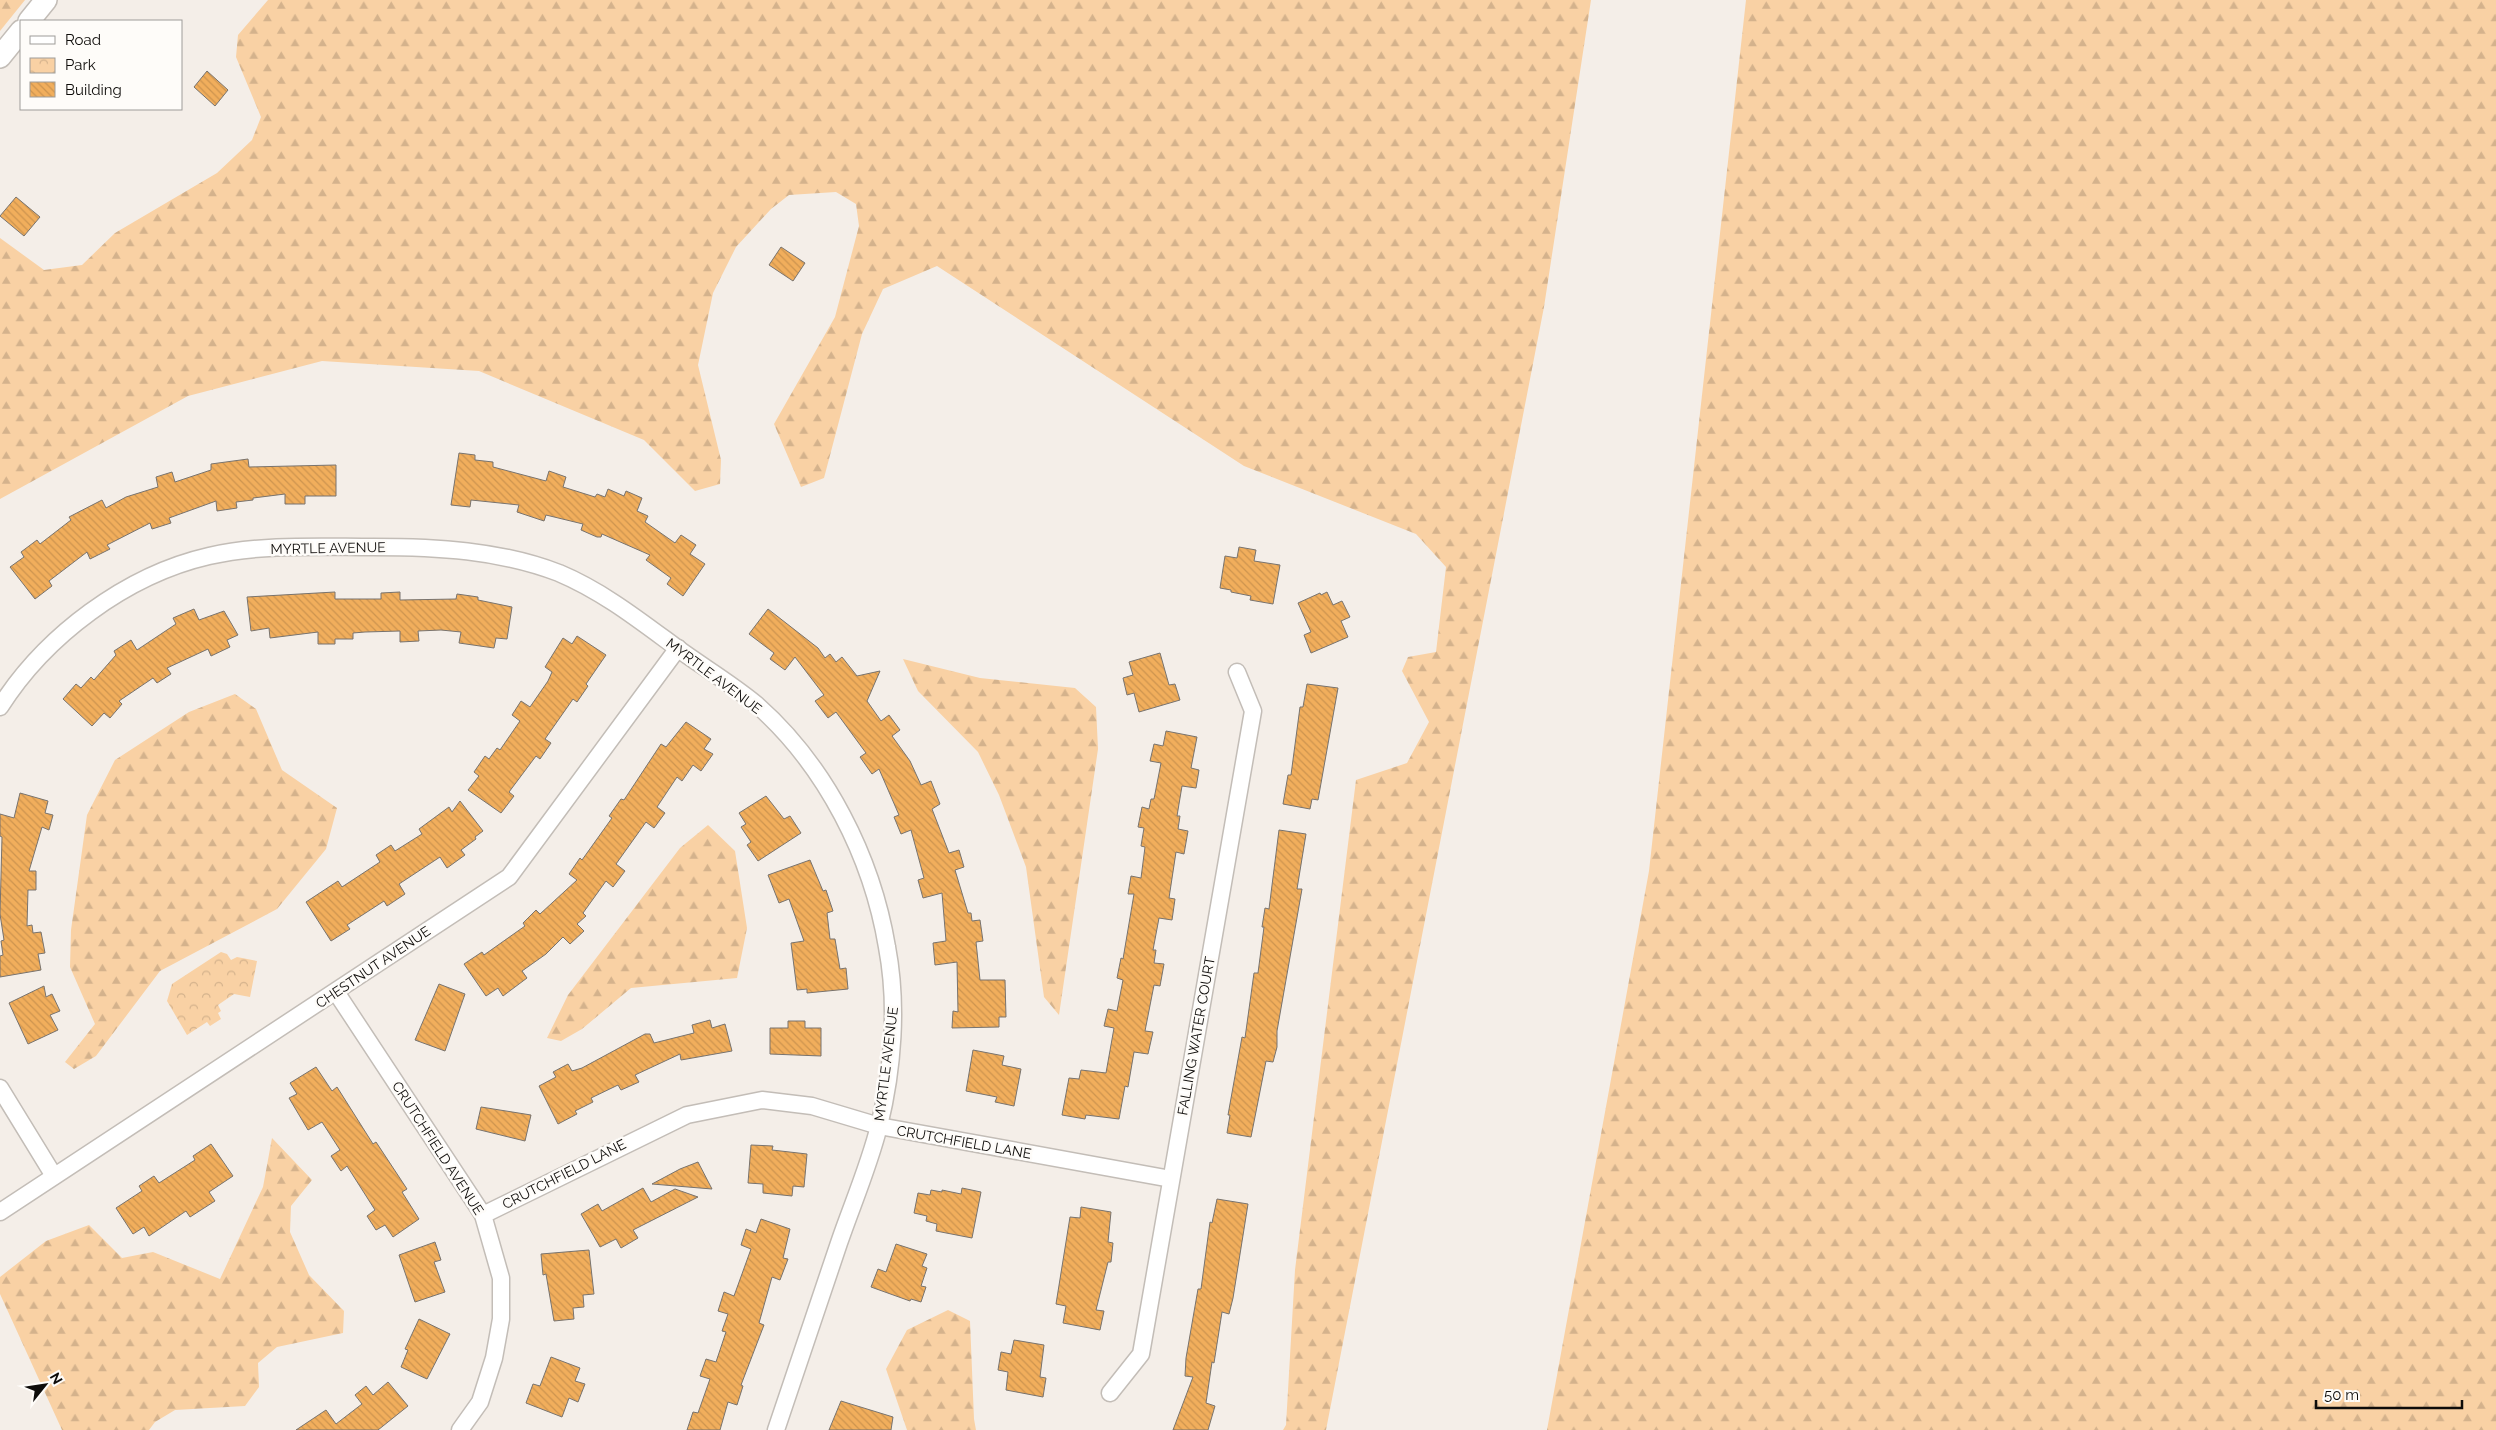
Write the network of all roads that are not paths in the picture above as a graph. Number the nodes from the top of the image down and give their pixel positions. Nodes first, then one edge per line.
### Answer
1 (46, 0) edge
2 (30, 20) edge
3 (20, 32) edge
4 (0, 57) edge
5 (678, 648) junction
6 (1237, 672) dead end
7 (0, 706) edge
8 (336, 992) junction
9 (0, 1088) edge
10 (879, 1126) junction
11 (54, 1176) junction
12 (1171, 1179) junction
13 (0, 1212) edge
14 (483, 1215) junction
15 (1110, 1393) dead end
16 (460, 1430) edge
17 (776, 1430) edge

1 - 2 street
3 - 4 street
5 - 7 street, MYRTLE AVENUE
5 - 8 street, CHESTNUT AVENUE
5 - 10 street, MYRTLE AVENUE
6 - 12 street, FALLING WATER COURT
8 - 11 street, CHESTNUT AVENUE
8 - 14 street, CRUTCHFIELD AVENUE
9 - 11 street
10 - 12 street, CRUTCHFIELD LANE
10 - 14 street, CRUTCHFIELD LANE
10 - 17 street, MYRTLE AVENUE
11 - 13 street, CHESTNUT AVENUE
12 - 15 street, FALLING WATER COURT
14 - 16 street, CRUTCHFIELD AVENUE

